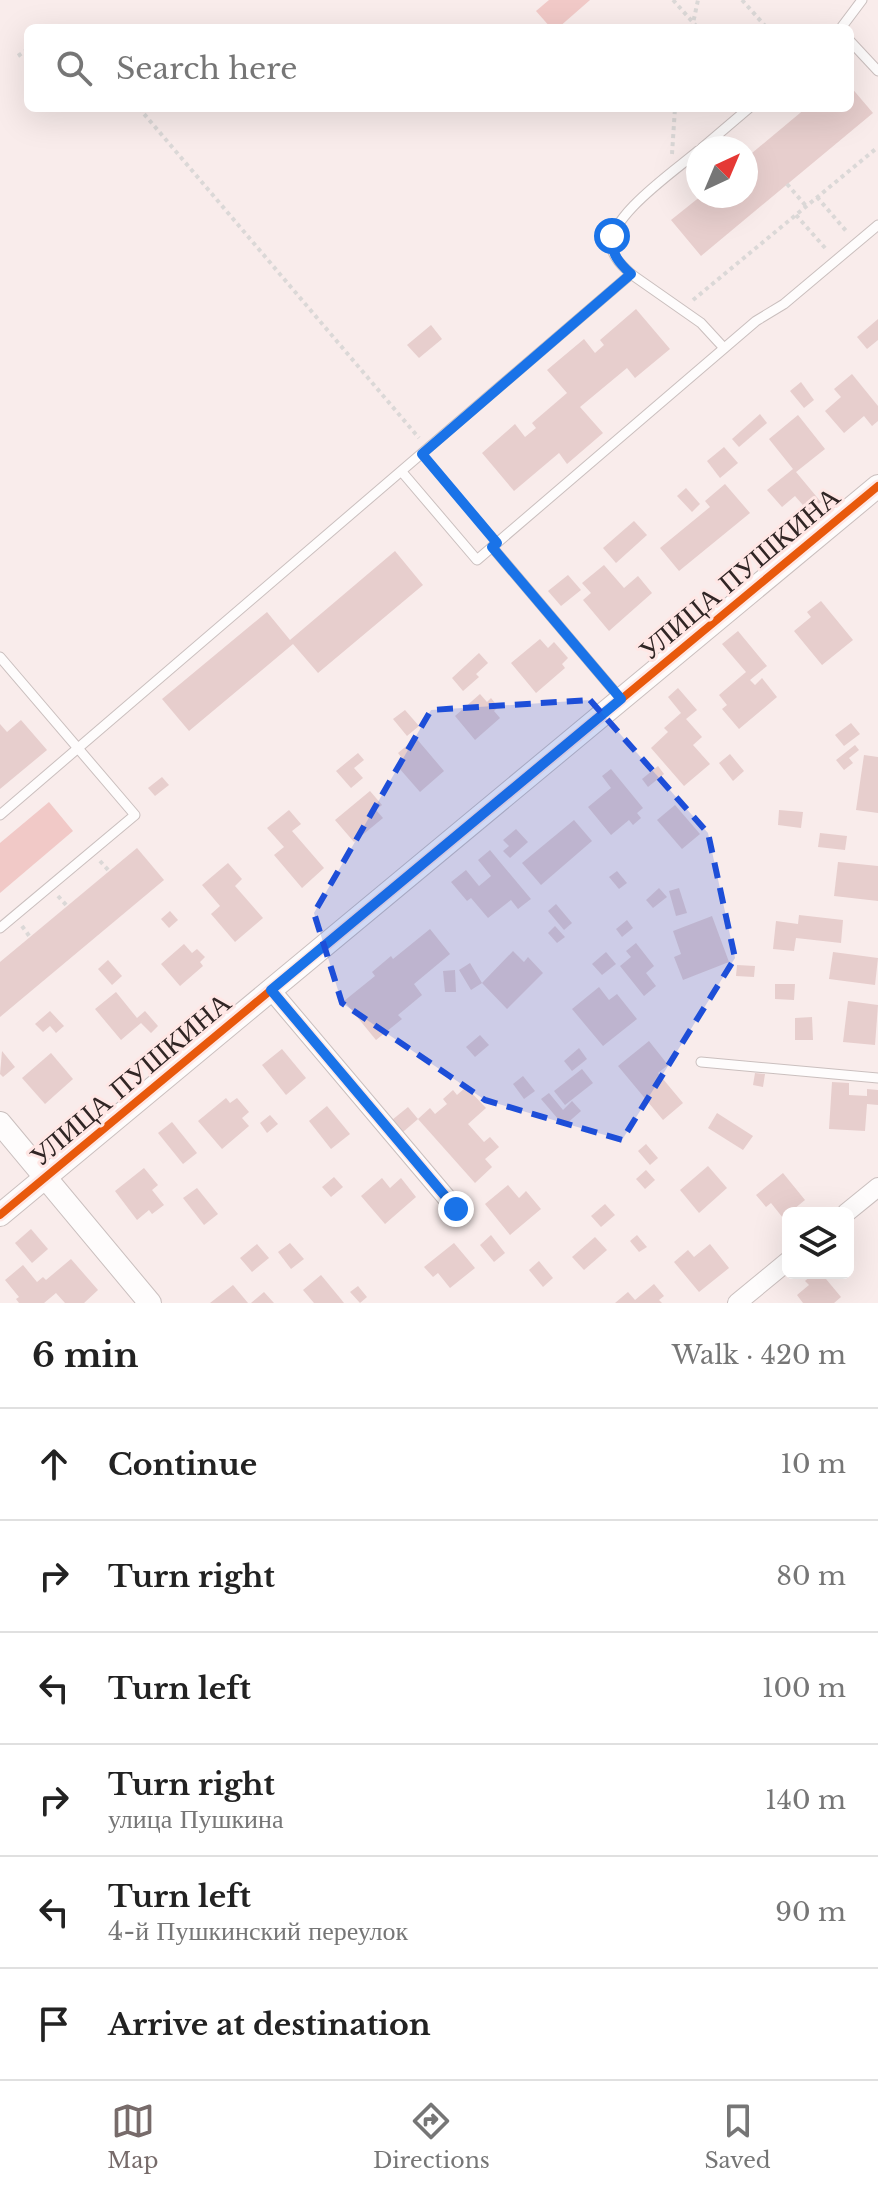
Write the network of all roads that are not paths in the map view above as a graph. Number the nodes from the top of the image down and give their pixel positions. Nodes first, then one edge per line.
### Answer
1 (862, 0) edge
2 (844, 24) edge
3 (854, 45) edge
4 (878, 71) edge
5 (744, 112) edge
6 (716, 136) edge
7 (686, 162) edge
8 (878, 225) edge
9 (631, 274) junction
10 (724, 348) junction
11 (402, 472) junction
12 (878, 486) edge
13 (495, 545) junction
14 (0, 657) edge
15 (621, 699) junction
16 (79, 748) junction
17 (0, 815) edge
18 (0, 928) edge
19 (271, 990) junction
20 (701, 1062) dead end
21 (878, 1078) edge
22 (0, 1123) edge
23 (46, 1177) junction
24 (878, 1187) edge
25 (853, 1207) edge
26 (456, 1209) dead end
27 (0, 1215) edge
28 (782, 1266) edge
29 (150, 1303) edge
30 (737, 1303) edge

1 - 2 lane
3 - 4 lane
5 - 6 lane
7 - 9 lane
8 - 10 lane
9 - 10 lane
9 - 11 lane
10 - 13 lane
11 - 13 lane
11 - 16 lane
12 - 15 street, УЛИЦА ПУШКИНА
13 - 15 lane
14 - 16 lane
15 - 19 street, УЛИЦА ПУШКИНА
16 - 17 lane
16 - 18 lane
19 - 23 street, УЛИЦА ПУШКИНА
19 - 26 street
20 - 21 lane
22 - 23 street
23 - 27 street, УЛИЦА ПУШКИНА
23 - 29 street
24 - 25 street
28 - 30 street

